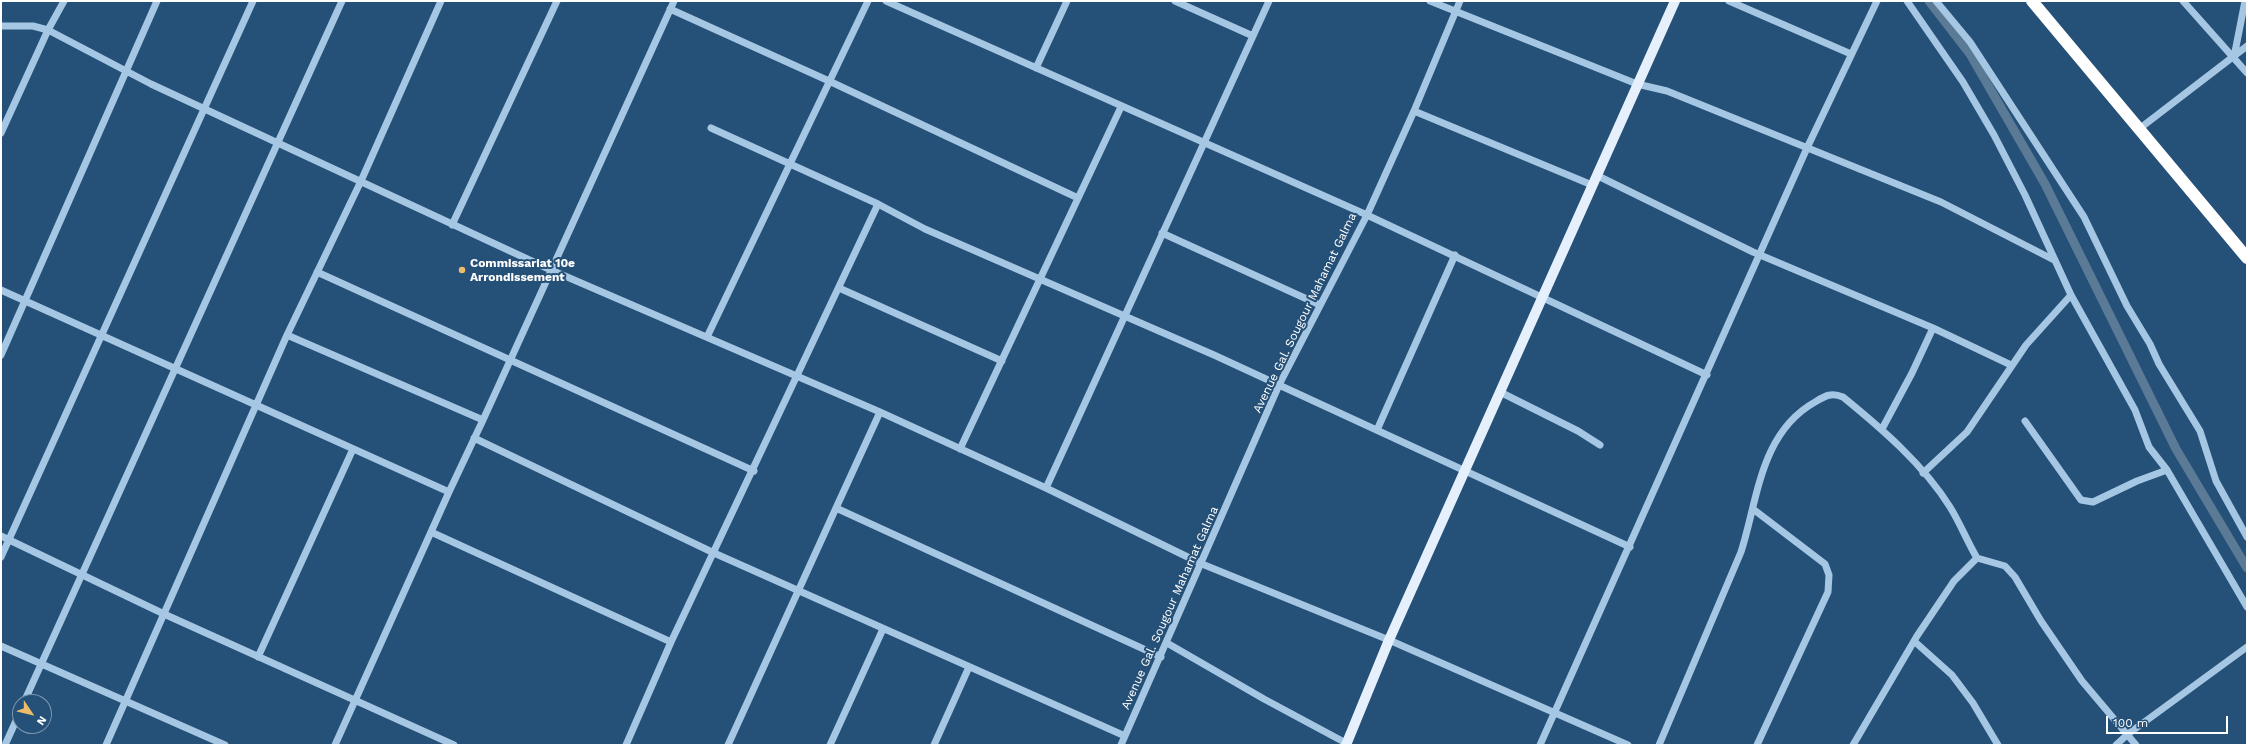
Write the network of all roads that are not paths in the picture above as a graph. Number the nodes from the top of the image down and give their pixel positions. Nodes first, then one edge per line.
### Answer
1 (64, 1) edge
2 (157, 1) edge
3 (252, 1) edge
4 (342, 1) edge
5 (441, 1) edge
6 (557, 1) edge
7 (674, 1) edge
8 (868, 1) edge
9 (886, 1) edge
10 (1067, 1) edge
11 (1175, 1) edge
12 (1269, 1) edge
13 (1430, 1) edge
14 (1460, 1) edge
15 (1675, 1) edge
16 (1729, 1) edge
17 (1877, 1) edge
18 (1907, 1) edge
19 (1936, 1) edge
20 (2032, 1) edge
21 (2183, 1) edge
22 (2245, 1) edge
23 (670, 9) junction
24 (1455, 11) junction
25 (1, 26) edge
26 (48, 30) junction
27 (1253, 36) junction
28 (2247, 46) edge
29 (1851, 54) junction
30 (2234, 57) junction
31 (1036, 68) junction
32 (126, 71) junction
33 (2247, 73) edge
34 (829, 81) junction
35 (1637, 84) junction
36 (1121, 107) junction
37 (204, 108) junction
38 (1414, 111) junction
39 (712, 128) dead end
40 (2139, 129) junction
41 (1, 133) edge
42 (277, 142) junction
43 (1203, 143) junction
44 (1807, 148) junction
45 (791, 164) junction
46 (1594, 180) junction
47 (361, 181) junction
48 (1078, 198) junction
49 (878, 204) junction
50 (1367, 215) junction
51 (452, 225) junction
52 (1162, 233) junction
53 (1455, 255) junction
54 (1760, 255) junction
55 (2247, 258) edge
56 (2054, 260) junction
57 (551, 270) junction
58 (317, 272) junction
59 (1041, 280) junction
60 (839, 288) junction
61 (1, 290) edge
62 (2071, 295) junction
63 (1542, 296) junction
64 (25, 301) junction
65 (1320, 305) junction
66 (1124, 317) junction
67 (1933, 328) junction
68 (287, 335) junction
69 (100, 336) junction
70 (707, 337) junction
71 (1, 355) edge
72 (510, 359) junction
73 (1002, 361) junction
74 (2011, 365) junction
75 (175, 368) junction
76 (1707, 375) junction
77 (797, 378) junction
78 (1279, 385) junction
79 (1500, 392) junction
80 (257, 404) junction
81 (880, 412) junction
82 (483, 420) junction
83 (2025, 421) dead end
84 (1882, 429) junction
85 (1377, 430) junction
86 (474, 438) junction
87 (1600, 445) dead end
88 (353, 449) junction
89 (960, 449) junction
90 (2167, 470) junction
91 (754, 471) junction
92 (1466, 471) junction
93 (1923, 472) junction
94 (1046, 488) junction
95 (448, 492) junction
96 (836, 508) junction
97 (1753, 509) junction
98 (431, 532) junction
99 (1, 536) edge
100 (2247, 536) edge
101 (9, 539) junction
102 (1630, 547) junction
103 (714, 553) junction
104 (1, 557) edge
105 (1977, 558) junction
106 (1202, 564) junction
107 (82, 574) junction
108 (799, 589) junction
109 (2247, 607) edge
110 (164, 614) junction
111 (882, 629) junction
112 (1388, 640) junction
113 (1914, 641) junction
114 (671, 642) junction
115 (1167, 643) junction
116 (1, 646) edge
117 (2247, 647) edge
118 (1161, 656) junction
119 (258, 657) junction
120 (42, 663) junction
121 (969, 667) junction
122 (28, 694) edge
123 (126, 701) junction
124 (355, 701) junction
125 (1555, 713) junction
126 (12, 730) edge
127 (2128, 734) junction
128 (1125, 736) junction
129 (1346, 744) edge
130 (5, 745) edge
131 (106, 745) edge
132 (225, 745) edge
133 (335, 745) edge
134 (454, 745) edge
135 (626, 745) edge
136 (728, 745) edge
137 (830, 745) edge
138 (934, 745) edge
139 (1121, 745) edge
140 (1540, 745) edge
141 (1628, 745) edge
142 (1659, 745) edge
143 (1757, 745) edge
144 (1853, 745) edge
145 (1998, 745) edge
146 (2116, 745) edge
147 (2136, 745) edge

1 - 26 street
2 - 32 street
3 - 37 street
4 - 42 street
5 - 47 street
6 - 51 street
7 - 23 street
8 - 34 street
9 - 31 street
10 - 31 street
11 - 27 street
12 - 27 street
13 - 24 street
14 - 24 street, Avenue Gal. Sougour Mahamat Galma
15 - 35 main road
16 - 29 street
17 - 29 street
18 - 56 street
19 - 100 street
20 - 40 highway
21 - 30 street
22 - 30 street
23 - 34 street
23 - 57 street
24 - 35 street
24 - 38 street, Avenue Gal. Sougour Mahamat Galma
25 - 26 street
26 - 32 street
26 - 41 street
27 - 43 street
28 - 30 street
29 - 44 street
30 - 33 street
30 - 40 street
31 - 36 street
32 - 37 street
32 - 64 street
34 - 45 street
34 - 48 street
35 - 44 street
35 - 46 main road
36 - 43 street
36 - 48 street
37 - 42 street
37 - 69 street
38 - 46 street
38 - 50 street, Avenue Gal. Sougour Mahamat Galma
39 - 45 street
40 - 55 highway
42 - 47 street
42 - 75 street
43 - 50 street
43 - 52 street
44 - 54 street
44 - 56 street
45 - 49 street
45 - 70 street
46 - 54 street
46 - 63 main road
47 - 51 street
47 - 58 street
48 - 59 street
49 - 59 street
49 - 60 street
50 - 53 street
50 - 65 street, Avenue Gal. Sougour Mahamat Galma
51 - 57 street
52 - 65 street
52 - 66 street
53 - 63 street
53 - 85 street
54 - 67 street
54 - 76 street
56 - 62 street
57 - 70 street
57 - 72 street
58 - 68 street
58 - 72 street
59 - 66 street
59 - 73 street
60 - 73 street
60 - 77 street
61 - 64 street
62 - 74 street
62 - 90 street
63 - 76 street
63 - 79 main road
64 - 69 street
64 - 71 street
65 - 78 street, Avenue Gal. Sougour Mahamat Galma
66 - 78 street
66 - 94 street
67 - 74 street
67 - 84 street
68 - 80 street
68 - 82 street
69 - 75 street
69 - 101 street
70 - 77 street
72 - 82 street
72 - 91 street
73 - 89 street
74 - 93 street
75 - 80 street
75 - 107 street
76 - 102 street
77 - 81 street
77 - 91 street
78 - 85 street
78 - 106 street, Avenue Gal. Sougour Mahamat Galma
79 - 87 street
79 - 92 main road
80 - 88 street
80 - 110 street
81 - 89 street
81 - 96 street
82 - 86 street
83 - 90 street
84 - 93 street
84 - 97 street
85 - 92 street
86 - 95 street
86 - 103 street
88 - 95 street
88 - 119 street
89 - 94 street
90 - 109 street
91 - 103 street
92 - 102 street
92 - 112 main road
93 - 105 street
94 - 106 street
95 - 98 street
96 - 108 street
96 - 118 street
97 - 142 street
97 - 143 street
98 - 114 street
98 - 124 street
99 - 101 street
101 - 104 street
101 - 107 street
102 - 125 street
103 - 108 street
103 - 114 street
105 - 113 street
105 - 127 street
106 - 112 street
106 - 115 street, Avenue Gal. Sougour Mahamat Galma
107 - 110 street
107 - 120 street
108 - 111 street
108 - 136 street
110 - 119 street
110 - 123 street
111 - 121 street
111 - 137 street
112 - 125 street
112 - 129 main road
113 - 144 street
113 - 145 street
114 - 135 street
115 - 118 street, Avenue Gal. Sougour Mahamat Galma
115 - 129 street
116 - 120 street
117 - 127 street
118 - 128 street, Avenue Gal. Sougour Mahamat Galma
119 - 124 street
120 - 122 street
120 - 123 street
121 - 128 street
121 - 138 street
123 - 131 street
123 - 132 street
124 - 133 street
124 - 134 street
125 - 140 street
125 - 141 street
126 - 130 street
127 - 146 street
127 - 147 street
128 - 139 street, Avenue Gal. Sougour Mahamat Galma

